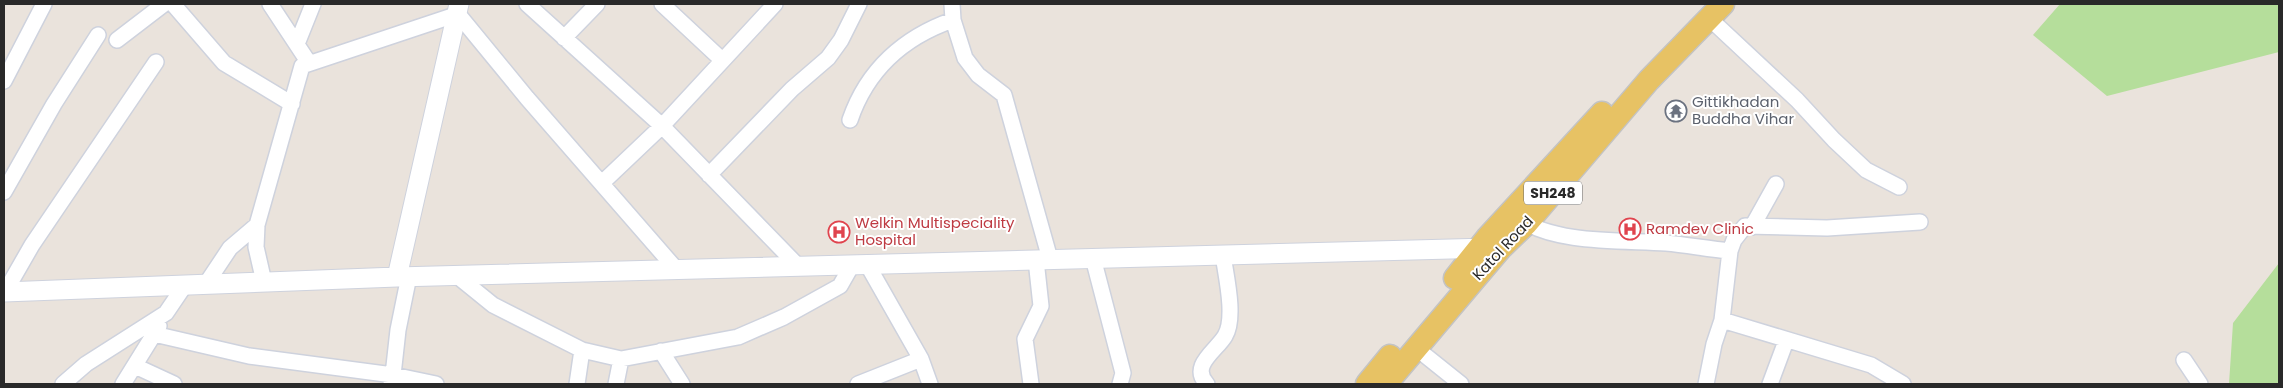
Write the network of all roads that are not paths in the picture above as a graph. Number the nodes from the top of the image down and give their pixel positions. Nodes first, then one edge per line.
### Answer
1 (44, 4) edge
2 (164, 4) edge
3 (173, 4) edge
4 (270, 4) edge
5 (313, 4) edge
6 (527, 4) edge
7 (597, 4) edge
8 (662, 4) edge
9 (860, 4) edge
10 (952, 4) edge
11 (770, 5) edge
12 (1711, 8) edge
13 (452, 10) edge
14 (953, 20) junction
15 (98, 36) dead end
16 (564, 38) junction
17 (117, 40) dead end
18 (297, 44) junction
19 (722, 60) junction
20 (156, 62) dead end
21 (309, 63) junction
22 (4, 81) edge
23 (292, 104) junction
24 (850, 120) dead end
25 (662, 126) junction
26 (709, 175) junction
27 (603, 182) junction
28 (1776, 184) dead end
29 (1899, 186) dead end
30 (4, 192) edge
31 (1519, 218) junction
32 (1920, 222) dead end
33 (257, 225) junction
34 (1752, 227) junction
35 (1490, 248) junction
36 (1730, 251) junction
37 (1223, 255) junction
38 (1093, 258) junction
39 (1043, 260) junction
40 (860, 264) junction
41 (798, 266) junction
42 (676, 269) junction
43 (456, 275) junction
44 (397, 277) junction
45 (264, 282) junction
46 (206, 284) junction
47 (185, 285) junction
48 (4, 292) edge
49 (166, 314) junction
50 (1722, 320) junction
51 (154, 334) junction
52 (1786, 341) junction
53 (1416, 348) junction
54 (582, 350) junction
55 (660, 350) junction
56 (621, 359) junction
57 (921, 359) junction
58 (2184, 360) dead end
59 (135, 366) junction
60 (392, 380) edge
61 (63, 384) edge
62 (123, 384) edge
63 (174, 384) edge
64 (436, 384) edge
65 (577, 384) edge
66 (616, 384) edge
67 (682, 384) edge
68 (858, 384) edge
69 (930, 384) edge
70 (1031, 384) edge
71 (1120, 384) edge
72 (1207, 384) edge
73 (1367, 384) edge
74 (1386, 384) edge
75 (1461, 384) edge
76 (1706, 384) edge
77 (1770, 384) edge
78 (1903, 384) edge
79 (2200, 384) edge

1 - 22 street
2 - 17 street
3 - 23 street
4 - 18 street
5 - 18 street
6 - 16 street
7 - 16 street
8 - 19 street
9 - 26 street
10 - 14 street
11 - 19 street
12 - 29 street
12 - 31 main road, Katol Road / SH248
13 - 21 street
13 - 27 street
13 - 44 street
14 - 24 street
14 - 39 street
15 - 30 street
16 - 25 street
18 - 21 street
19 - 25 street
20 - 48 street
21 - 23 street
23 - 33 street
25 - 26 street
25 - 27 street
26 - 41 street
27 - 42 street
28 - 34 street
31 - 35 main road, Katol Road / SH248
31 - 36 street
32 - 34 street
33 - 45 street
33 - 46 street
34 - 36 street
35 - 37 street
35 - 53 main road, Katol Road / SH248
35 - 73 main road, Katol Road / SH248
36 - 50 street
37 - 38 street
37 - 72 street
38 - 39 street
38 - 71 street
39 - 40 street
39 - 70 street
40 - 41 street
40 - 55 street
40 - 57 street
41 - 42 street
42 - 43 street
43 - 44 street
43 - 54 street
44 - 45 street
44 - 60 street
45 - 46 street
46 - 47 street
47 - 48 street
47 - 49 street
49 - 51 street
49 - 61 street
50 - 52 street
50 - 76 street
51 - 59 street
51 - 60 street
52 - 77 street
52 - 78 street
53 - 74 main road, Katol Road / SH248
53 - 75 street
54 - 56 street
54 - 65 street
55 - 56 street
55 - 67 street
56 - 66 street
57 - 68 street
57 - 69 street
58 - 79 street
59 - 62 street
59 - 63 street
60 - 64 street

